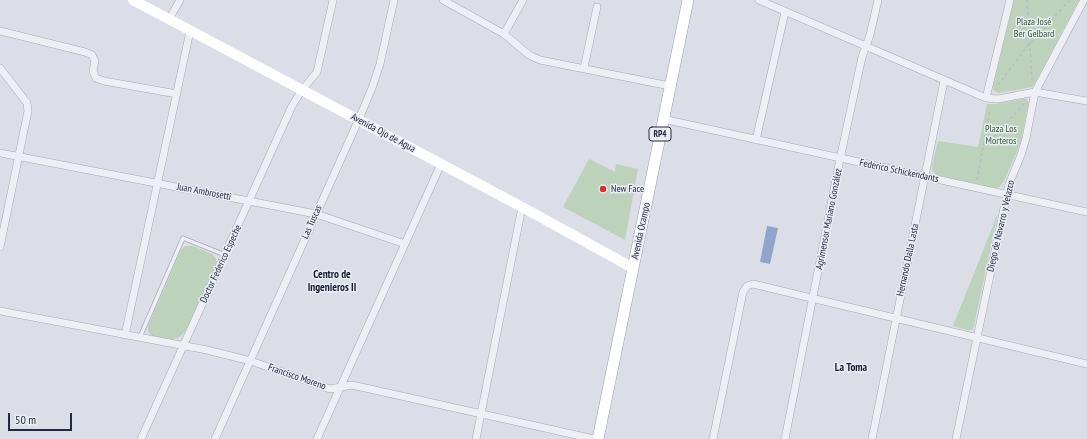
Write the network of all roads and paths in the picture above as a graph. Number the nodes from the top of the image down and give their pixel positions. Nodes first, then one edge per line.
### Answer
1 (133, 0) edge
2 (180, 0) edge
3 (333, 0) edge
4 (394, 0) edge
5 (443, 0) edge
6 (523, 0) edge
7 (688, 0) edge
8 (758, 0) edge
9 (878, 0) edge
10 (1010, 0) edge
11 (1027, 0) edge
12 (1070, 0) edge
13 (1084, 0) edge
14 (597, 7) dead end
15 (785, 12) junction
16 (169, 19) junction
17 (0, 31) edge
18 (190, 31) junction
19 (504, 34) junction
20 (1029, 44) junction
21 (866, 46) junction
22 (0, 68) edge
23 (584, 68) junction
24 (944, 81) junction
25 (670, 86) junction
26 (302, 90) junction
27 (1035, 92) junction
28 (177, 94) junction
29 (986, 98) junction
30 (1087, 101) edge
31 (990, 109) dead end
32 (664, 119) junction
33 (359, 120) junction
34 (756, 140) junction
35 (982, 150) junction
36 (0, 153) edge
37 (18, 157) junction
38 (840, 159) junction
39 (441, 164) junction
40 (925, 176) junction
41 (976, 181) dead end
42 (158, 183) junction
43 (1007, 194) junction
44 (250, 201) junction
45 (522, 207) junction
46 (1087, 212) edge
47 (316, 214) junction
48 (405, 244) junction
49 (0, 247) edge
50 (225, 255) junction
51 (633, 268) junction
52 (813, 299) junction
53 (0, 311) edge
54 (896, 318) junction
55 (125, 335) junction
56 (140, 337) junction
57 (977, 337) junction
58 (184, 346) junction
59 (251, 360) junction
60 (1087, 364) edge
61 (341, 386) junction
62 (481, 413) junction
63 (141, 439) edge
64 (214, 439) edge
65 (317, 439) edge
66 (476, 439) edge
67 (594, 439) edge
68 (598, 439) edge
69 (714, 439) edge
70 (785, 439) edge
71 (872, 439) edge
72 (956, 439) edge

1 - 16 main road, Avenida Ojo de Agua
2 - 16 street
3 - 26 street, Doctor Federico Espeche
4 - 33 street, Las Tuscas
5 - 19 street
6 - 19 street
7 - 25 main road, Avenida Ocampo / RP4
8 - 15 street
9 - 21 street, Agrimensor Mariano González
10 - 29 street
11 - 20 path
12 - 20 path
13 - 27 street, Diego de Navarro y Velazco
14 - 23 street
15 - 21 street
15 - 34 street
16 - 18 main road, Avenida Ojo de Agua
17 - 28 street
18 - 26 main road, Avenida Ojo de Agua
18 - 28 street
19 - 23 street
20 - 27 path
20 - 29 path
21 - 24 street
21 - 38 street, Agrimensor Mariano González
22 - 37 street
23 - 25 street
24 - 29 street
24 - 40 street, Hernando Dalla Lasta
25 - 32 main road, Avenida Ocampo / RP4
26 - 33 main road, Avenida Ojo de Agua
26 - 44 street, Doctor Federico Espeche
27 - 29 street
27 - 30 street
27 - 35 path
27 - 43 street, Diego de Navarro y Velazco
28 - 42 street
31 - 35 path
32 - 34 street, Federico Schickendants
32 - 51 main road, Avenida Ocampo / RP4
33 - 39 main road, Avenida Ojo de Agua
33 - 47 street, Las Tuscas
34 - 38 street, Federico Schickendants
35 - 41 path
36 - 37 street, Juan Ambrosetti
37 - 42 street, Juan Ambrosetti
37 - 49 street
38 - 40 street, Federico Schickendants
38 - 52 street, Agrimensor Mariano González
39 - 45 main road, Avenida Ojo de Agua
39 - 48 street
40 - 43 street, Federico Schickendants
40 - 54 street, Hernando Dalla Lasta
42 - 44 street, Juan Ambrosetti
42 - 55 street
43 - 46 street, Federico Schickendants
43 - 57 street, Diego de Navarro y Velazco
44 - 47 street, Juan Ambrosetti
44 - 50 street, Doctor Federico Espeche
45 - 51 main road, Avenida Ojo de Agua
45 - 62 street
47 - 48 street, Juan Ambrosetti
47 - 59 street, Las Tuscas
48 - 61 street
50 - 56 lane
50 - 58 street, Doctor Federico Espeche
51 - 68 main road, Avenida Ocampo / RP4
52 - 54 street
52 - 69 street
52 - 70 street, Agrimensor Mariano González
53 - 55 street, Francisco Moreno
54 - 57 street
54 - 71 street, Hernando Dalla Lasta
55 - 56 street, Francisco Moreno
56 - 58 street, Francisco Moreno
57 - 60 street
57 - 72 street, Diego de Navarro y Velazco
58 - 59 street, Francisco Moreno
58 - 63 street, Doctor Federico Espeche
59 - 61 street, Francisco Moreno
59 - 64 street, Las Tuscas
61 - 62 street, Francisco Moreno
61 - 65 street
62 - 66 street
62 - 67 street, Francisco Moreno

